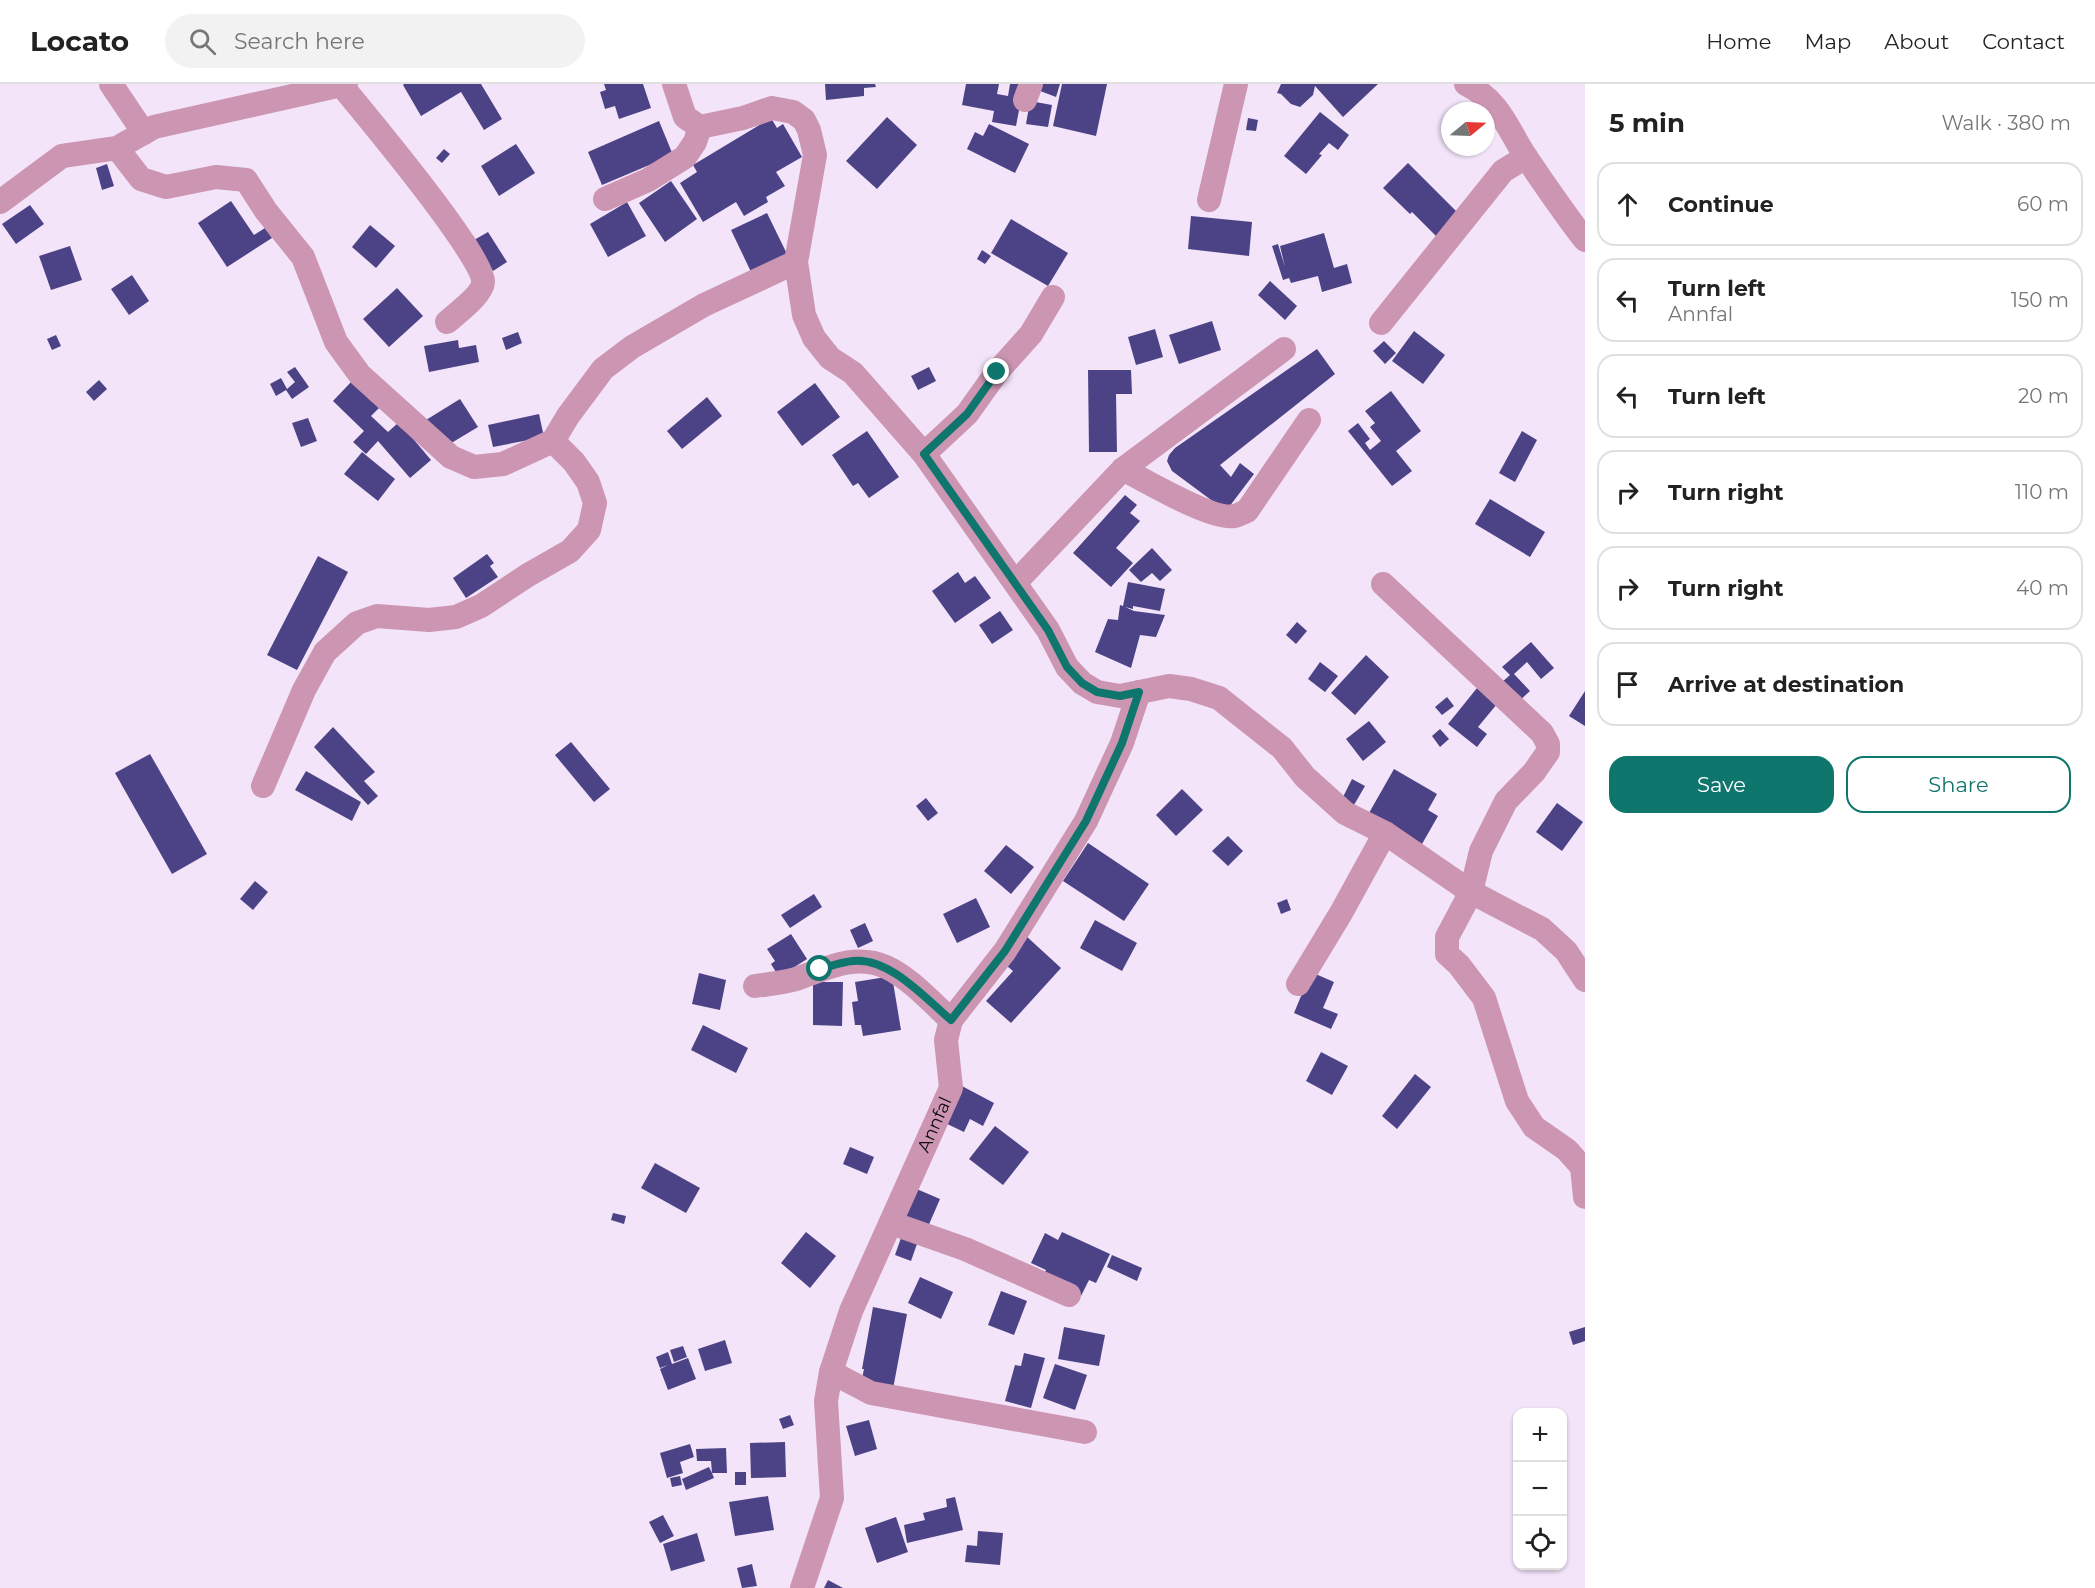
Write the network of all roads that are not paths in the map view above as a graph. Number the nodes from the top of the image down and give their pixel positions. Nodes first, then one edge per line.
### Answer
1 (111, 84) edge
2 (674, 84) edge
3 (1236, 84) edge
4 (1466, 84) edge
5 (344, 85) edge
6 (700, 127) junction
7 (144, 133) junction
8 (117, 148) junction
9 (1526, 157) junction
10 (605, 199) dead end
11 (1209, 200) dead end
12 (0, 202) edge
13 (1585, 240) edge
14 (796, 262) junction
15 (1053, 297) dead end
16 (447, 322) dead end
17 (1381, 323) dead end
18 (1284, 349) dead end
19 (1309, 420) dead end
20 (553, 441) junction
21 (924, 454) junction
22 (1123, 469) junction
23 (1016, 582) junction
24 (1383, 584) dead end
25 (1139, 692) junction
26 (263, 786) dead end
27 (1385, 832) junction
28 (1471, 892) junction
29 (1585, 980) edge
30 (1298, 984) dead end
31 (755, 986) dead end
32 (951, 1020) junction
33 (1585, 1197) edge
34 (891, 1223) junction
35 (1069, 1295) dead end
36 (831, 1371) junction
37 (1084, 1432) dead end
38 (802, 1588) edge

1 - 7 street
2 - 6 street
3 - 11 street
4 - 9 street
5 - 7 street
5 - 16 street
6 - 10 street
6 - 14 street
7 - 8 street
8 - 12 street
8 - 20 street
9 - 13 street
9 - 17 street
14 - 20 street
14 - 21 street
15 - 21 street
18 - 22 street
19 - 22 street
20 - 26 street
21 - 23 street
22 - 23 street
23 - 25 street
24 - 28 street
25 - 27 street
25 - 32 street
27 - 28 street
27 - 30 street
28 - 29 street
28 - 33 street
31 - 32 street
32 - 34 street, Annfal
34 - 35 street
34 - 36 street, Annfal
36 - 37 street
36 - 38 street, Annfal

